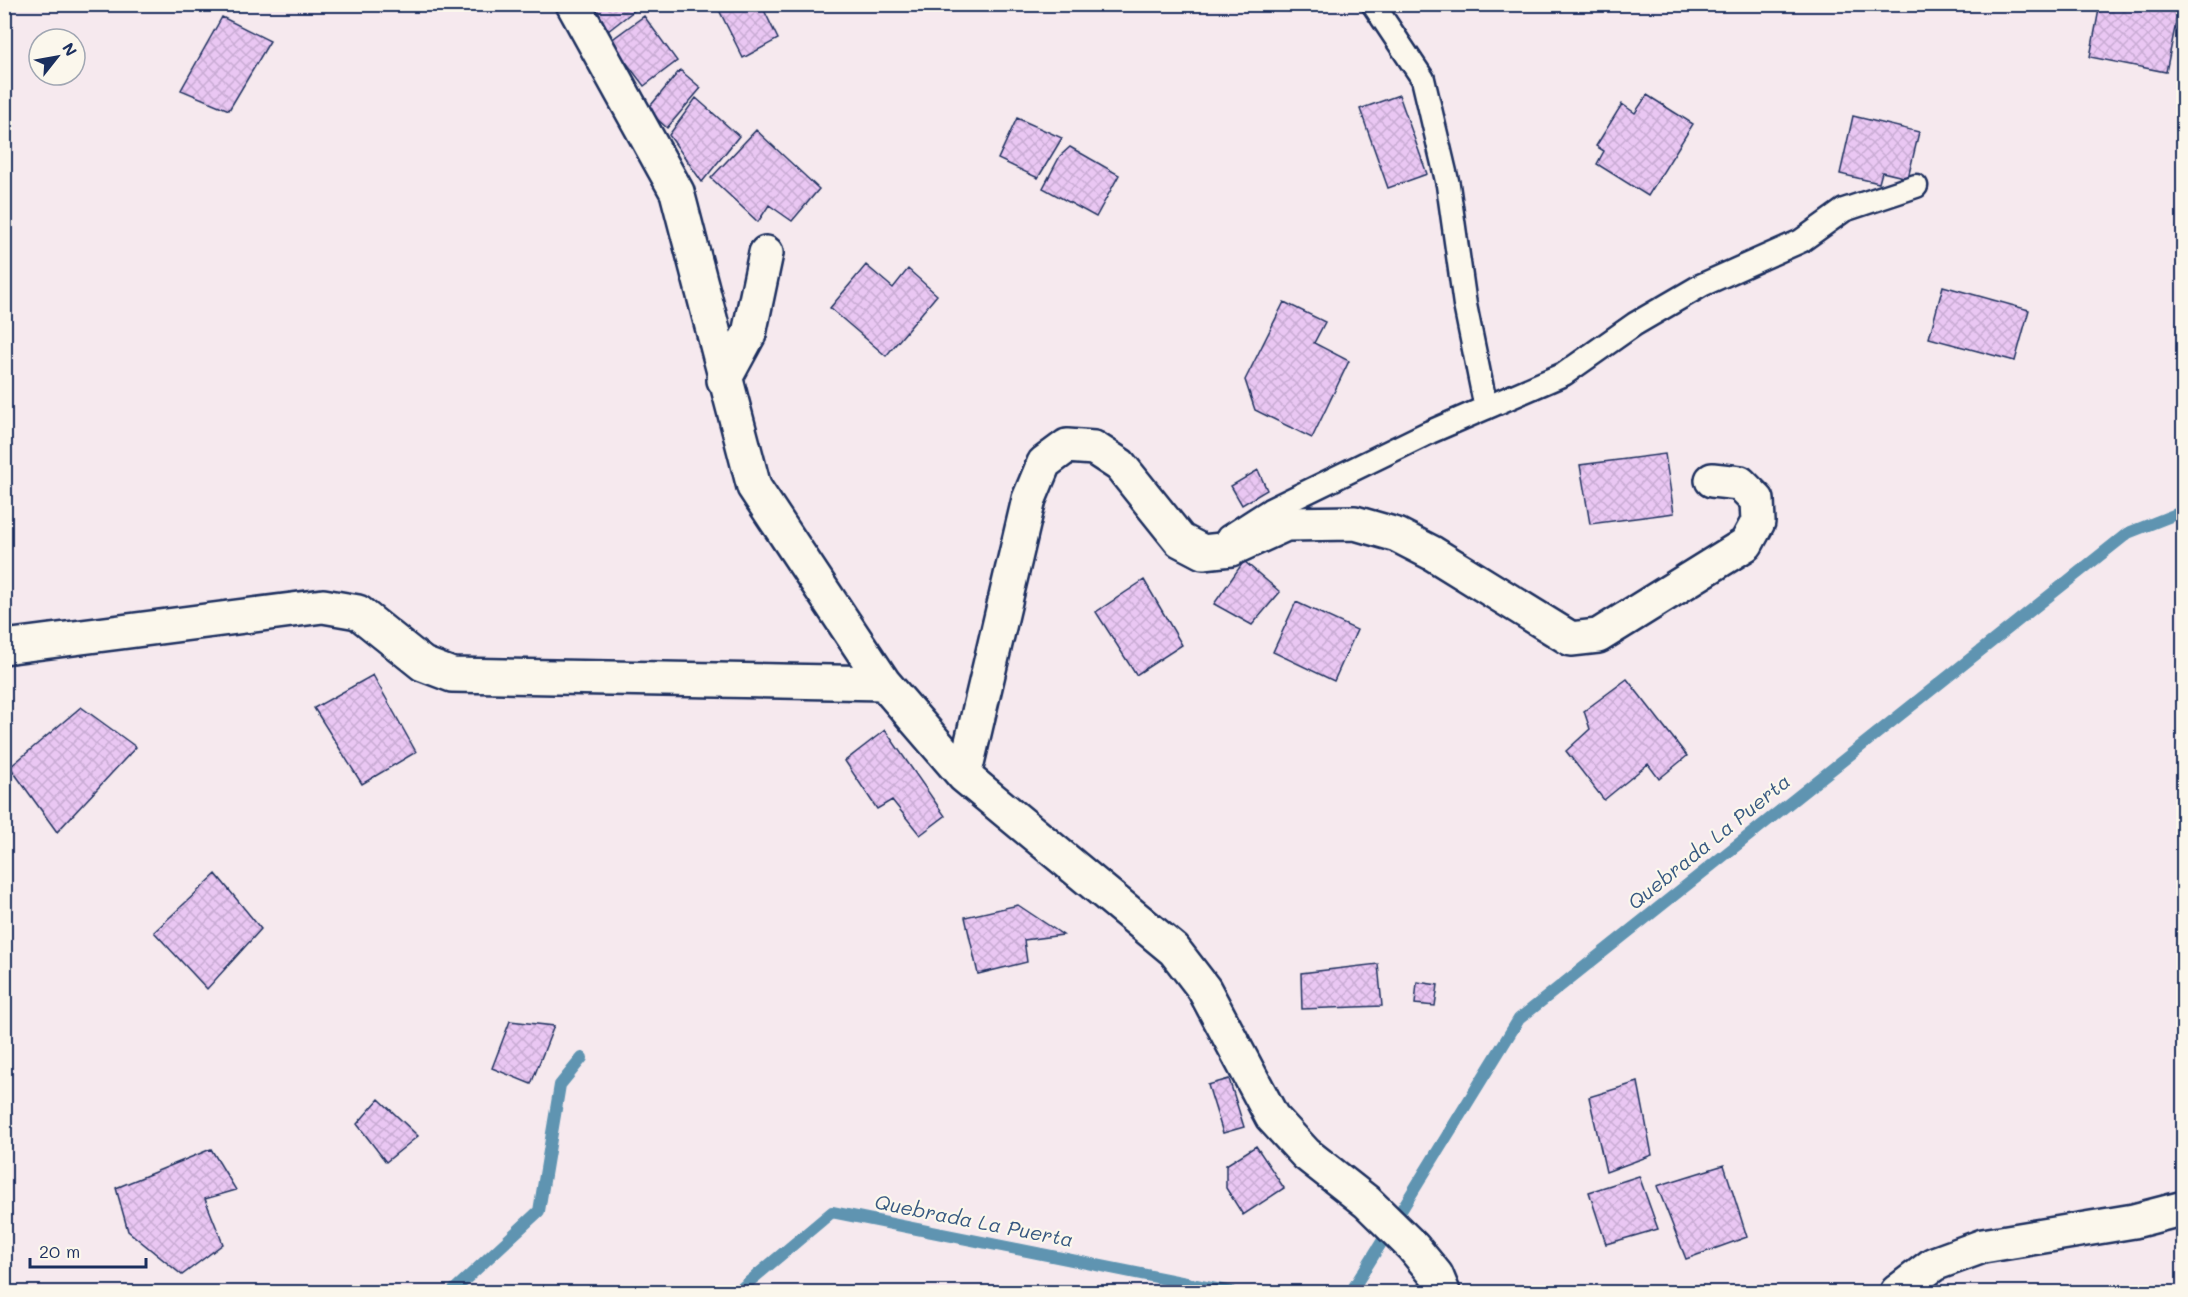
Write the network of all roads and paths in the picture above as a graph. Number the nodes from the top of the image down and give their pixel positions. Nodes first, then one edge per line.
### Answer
1 (573, 4) edge
2 (1373, 4) edge
3 (1916, 186) dead end
4 (766, 253) dead end
5 (724, 380) junction
6 (1486, 408) junction
7 (1712, 480) dead end
8 (1203, 552) junction
9 (4, 647) edge
10 (884, 683) junction
11 (964, 776) junction
12 (2184, 1208) edge
13 (1443, 1293) edge
14 (1897, 1293) edge

1 - 5 street
2 - 6 lane
3 - 6 lane
4 - 5 street
5 - 10 street
6 - 8 lane
7 - 8 street
8 - 11 street
9 - 10 street
10 - 11 street
11 - 13 street
12 - 14 street

